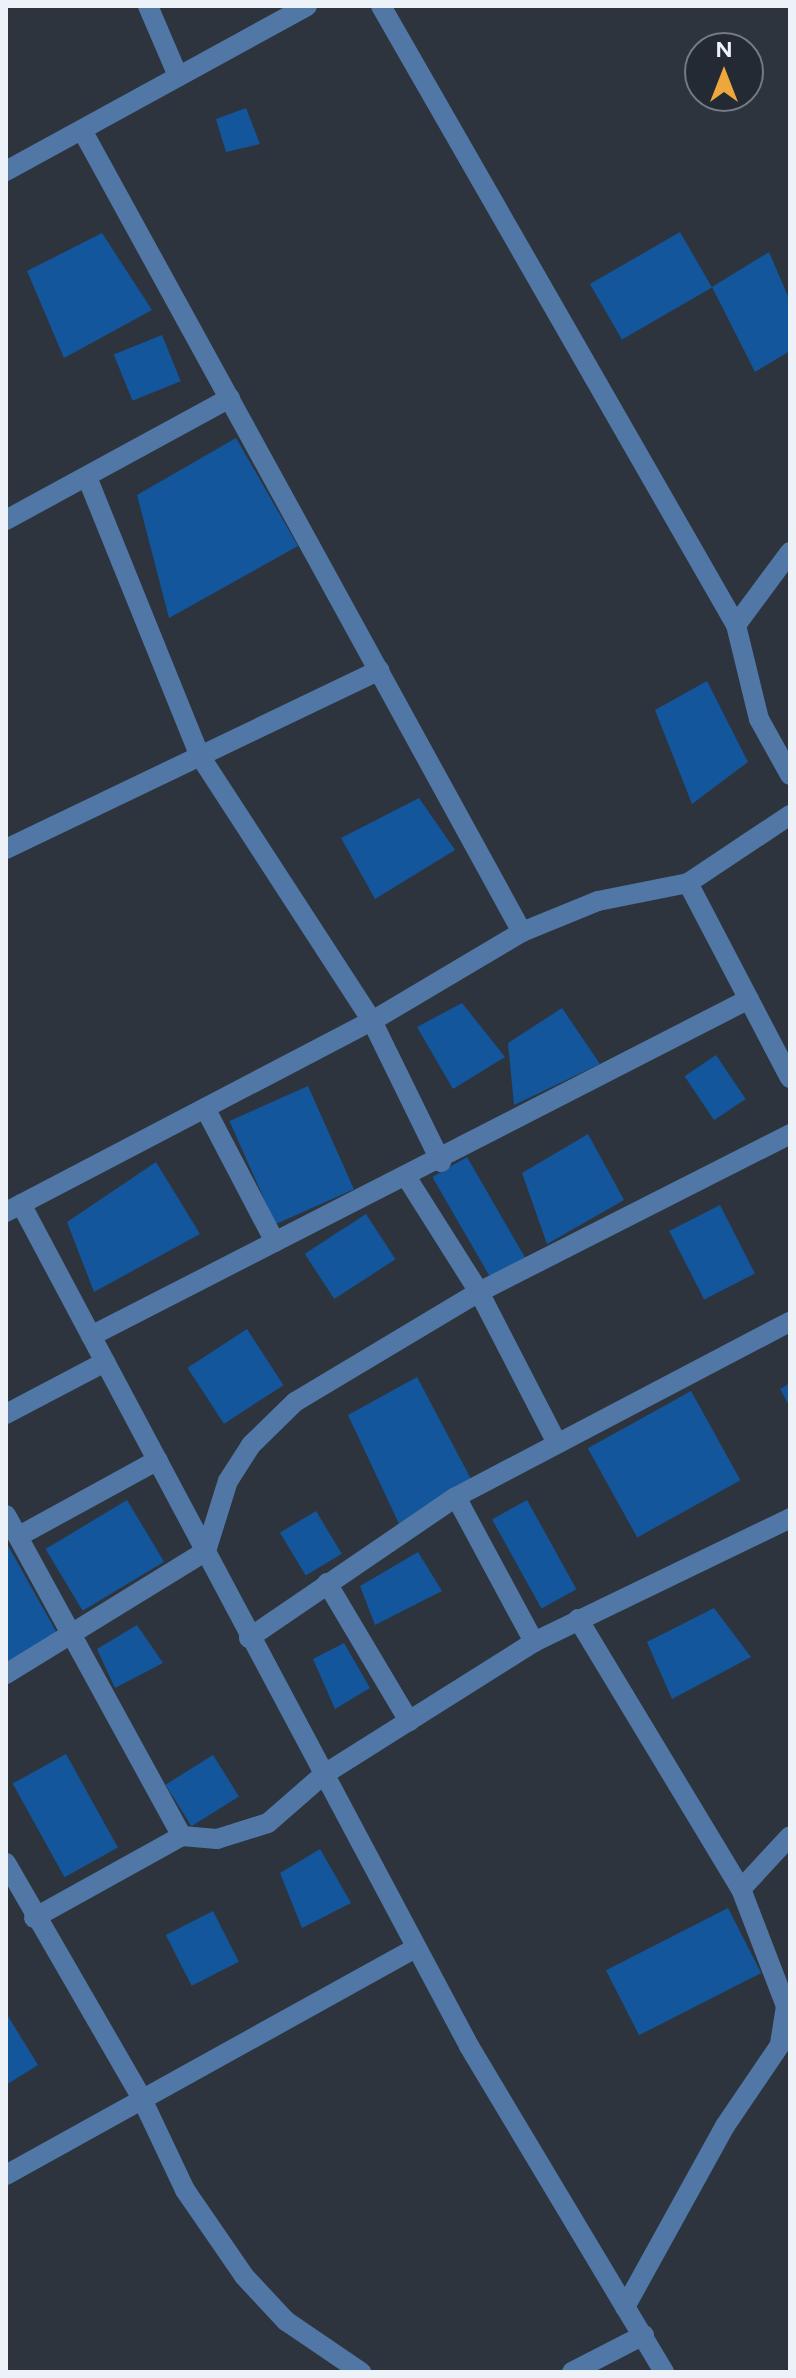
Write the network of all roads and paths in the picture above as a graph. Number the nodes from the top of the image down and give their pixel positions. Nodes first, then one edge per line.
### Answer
1 (148, 6) edge
2 (307, 6) edge
3 (381, 6) edge
4 (178, 76) junction
5 (82, 130) junction
6 (6, 171) edge
7 (230, 398) junction
8 (87, 477) junction
9 (6, 520) edge
10 (790, 552) edge
11 (736, 625) junction
12 (379, 670) junction
13 (200, 756) junction
14 (790, 775) edge
15 (790, 815) edge
16 (6, 849) edge
17 (688, 883) junction
18 (522, 932) junction
19 (749, 999) junction
20 (372, 1021) junction
21 (790, 1078) edge
22 (205, 1108) junction
23 (790, 1134) edge
24 (441, 1162) junction
25 (407, 1178) junction
26 (14, 1208) edge
27 (275, 1242) junction
28 (479, 1292) junction
29 (790, 1322) edge
30 (91, 1336) junction
31 (105, 1362) junction
32 (6, 1414) edge
33 (557, 1443) junction
34 (158, 1460) junction
35 (456, 1497) junction
36 (6, 1515) edge
37 (790, 1518) edge
38 (19, 1536) junction
39 (206, 1551) junction
40 (327, 1583) junction
41 (578, 1619) junction
42 (71, 1637) junction
43 (249, 1638) junction
44 (534, 1642) junction
45 (6, 1674) edge
46 (409, 1721) junction
47 (323, 1775) junction
48 (182, 1836) junction
49 (790, 1836) edge
50 (6, 1863) edge
51 (741, 1889) junction
52 (34, 1918) junction
53 (416, 1948) junction
54 (142, 2099) junction
55 (6, 2175) edge
56 (625, 2307) junction
57 (644, 2335) junction
58 (361, 2372) edge
59 (572, 2372) edge
60 (664, 2372) edge

1 - 4 street
2 - 4 street
3 - 11 street
4 - 5 street
5 - 6 street
5 - 7 street
7 - 8 street
7 - 12 street
8 - 9 street
8 - 13 street
10 - 11 street
11 - 14 street
12 - 13 street
12 - 18 street
13 - 16 street
13 - 20 street
15 - 17 street
17 - 18 street
17 - 19 street
18 - 20 street
19 - 21 street
19 - 24 street
20 - 22 street
20 - 24 street
22 - 26 street
22 - 27 street
23 - 28 street
24 - 25 street
25 - 27 street
25 - 28 street
26 - 30 street
27 - 30 street
28 - 33 street
28 - 39 street
29 - 33 street
30 - 31 street
31 - 32 street
31 - 34 street
33 - 35 street
34 - 38 street
34 - 39 street
35 - 40 street
35 - 44 street
36 - 38 street
37 - 41 street
38 - 42 street
39 - 42 street
39 - 43 street
40 - 43 street
40 - 46 street
41 - 44 street
41 - 51 street
42 - 45 street
42 - 48 street
43 - 47 street
44 - 46 street
46 - 47 street
47 - 48 street
47 - 53 street
48 - 52 street
49 - 51 street
50 - 52 street
51 - 56 street
52 - 54 street
53 - 54 street
53 - 56 street
54 - 55 street
54 - 58 street
56 - 57 street
57 - 59 street
57 - 60 street

